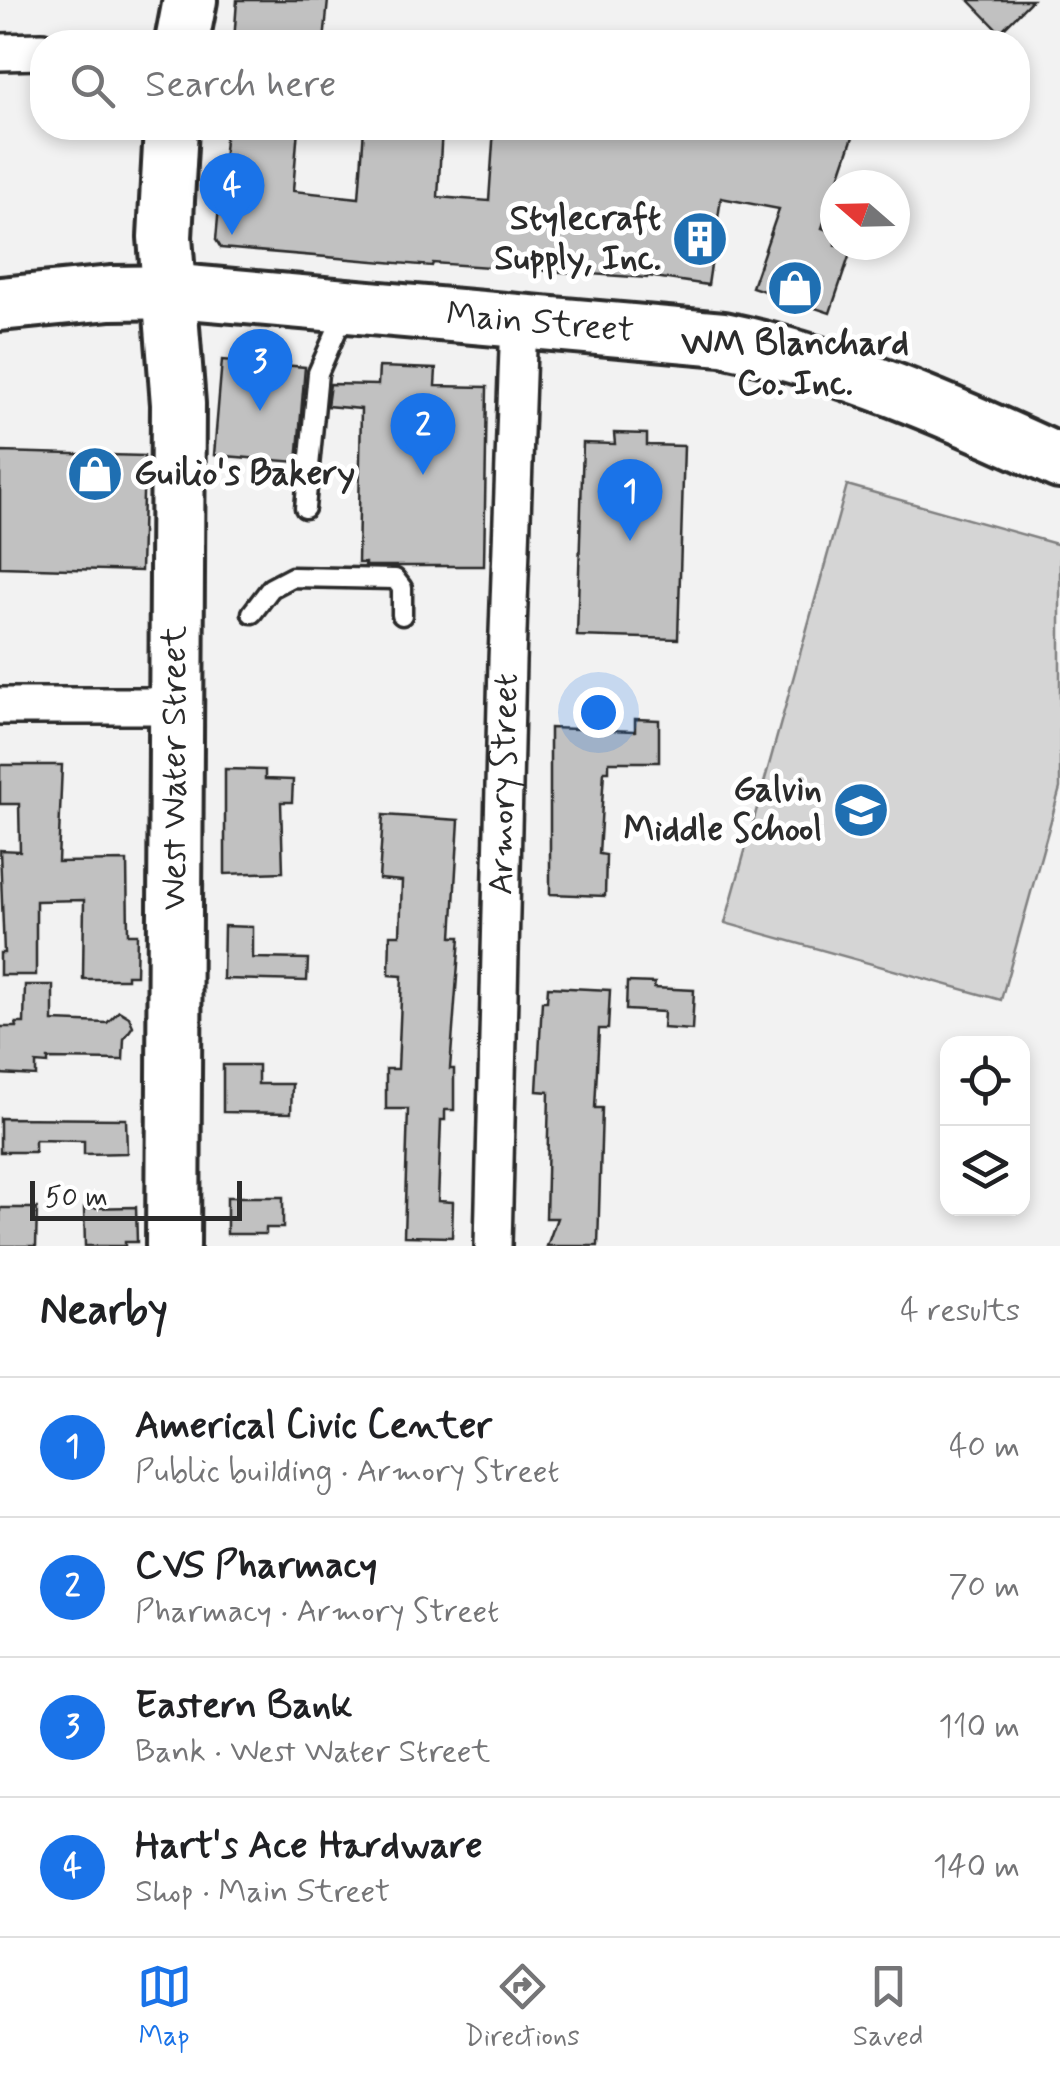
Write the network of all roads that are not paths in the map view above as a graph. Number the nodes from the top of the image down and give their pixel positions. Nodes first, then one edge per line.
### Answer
1 (190, 0) edge
2 (184, 30) edge
3 (30, 51) edge
4 (0, 52) edge
5 (170, 140) edge
6 (168, 291) junction
7 (0, 304) edge
8 (519, 320) junction
9 (340, 323) dead end
10 (1060, 462) edge
11 (306, 508) dead end
12 (252, 613) dead end
13 (402, 615) dead end
14 (0, 706) edge
15 (175, 706) junction
16 (173, 1246) edge
17 (493, 1246) edge

1 - 2 main road
3 - 4 street
5 - 6 main road, West Water Street
6 - 7 main road, Main Street
6 - 8 main road, Main Street
6 - 15 main road, West Water Street
8 - 10 main road, Main Street
8 - 17 street, Armory Street
9 - 11 lane
12 - 13 lane
14 - 15 street
15 - 16 main road, West Water Street

